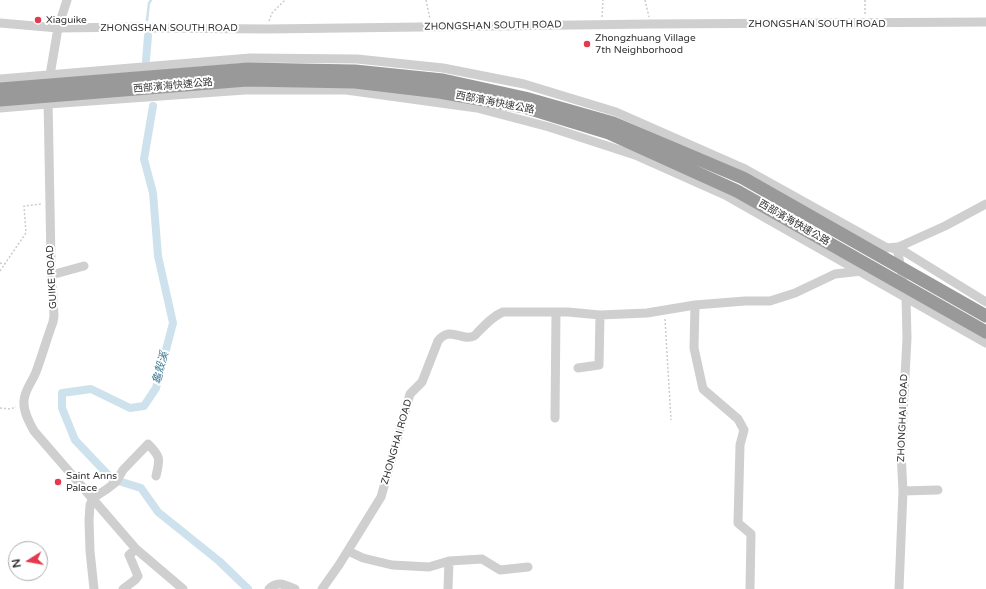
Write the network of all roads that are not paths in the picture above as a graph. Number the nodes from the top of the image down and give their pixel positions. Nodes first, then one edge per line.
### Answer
1 (67, 0) edge
2 (986, 22) edge
3 (0, 23) edge
4 (58, 28) junction
5 (50, 75) junction
6 (0, 79) edge
7 (0, 89) edge
8 (0, 100) edge
9 (48, 104) junction
10 (0, 108) edge
11 (986, 204) edge
12 (897, 247) junction
13 (84, 266) dead end
14 (861, 272) junction
15 (52, 275) junction
16 (906, 298) junction
17 (986, 302) edge
18 (695, 305) junction
19 (556, 312) junction
20 (600, 315) junction
21 (986, 316) edge
22 (986, 332) edge
23 (986, 344) edge
24 (578, 368) dead end
25 (555, 418) dead end
26 (156, 476) dead end
27 (903, 490) junction
28 (938, 490) dead end
29 (93, 498) junction
30 (136, 549) junction
31 (348, 550) junction
32 (449, 561) junction
33 (528, 566) dead end
34 (94, 589) edge
35 (123, 589) edge
36 (183, 589) edge
37 (269, 589) edge
38 (295, 589) edge
39 (322, 589) edge
40 (448, 589) edge
41 (750, 589) edge
42 (899, 589) edge

1 - 4 street, GUIKE ROAD
2 - 4 street, ZHONGSHAN SOUTH ROAD
3 - 4 street, ZHONGSHAN SOUTH ROAD
4 - 5 street, GUIKE ROAD
5 - 6 street
5 - 9 street, GUIKE ROAD
5 - 12 street
7 - 21 highway, 西部濱海快速公路, bridge
8 - 22 highway, 西部濱海快速公路, bridge
9 - 10 street
9 - 14 street
9 - 15 street, GUIKE ROAD
11 - 12 street
12 - 14 street
12 - 16 street, ZHONGHAI ROAD
12 - 17 street
13 - 15 street
14 - 16 street
14 - 18 street, ZHONGHAI ROAD
15 - 29 street, GUIKE ROAD
16 - 23 street
16 - 27 street, ZHONGHAI ROAD
18 - 20 street, ZHONGHAI ROAD
18 - 41 street
19 - 20 street, ZHONGHAI ROAD
19 - 25 street
19 - 31 street, ZHONGHAI ROAD
20 - 24 street
26 - 29 street
27 - 28 street
27 - 42 street, ZHONGHAI ROAD
29 - 30 street
29 - 34 street
30 - 35 street
30 - 36 street
31 - 32 street
31 - 39 street, ZHONGHAI ROAD
32 - 33 street
32 - 40 street
37 - 38 street

